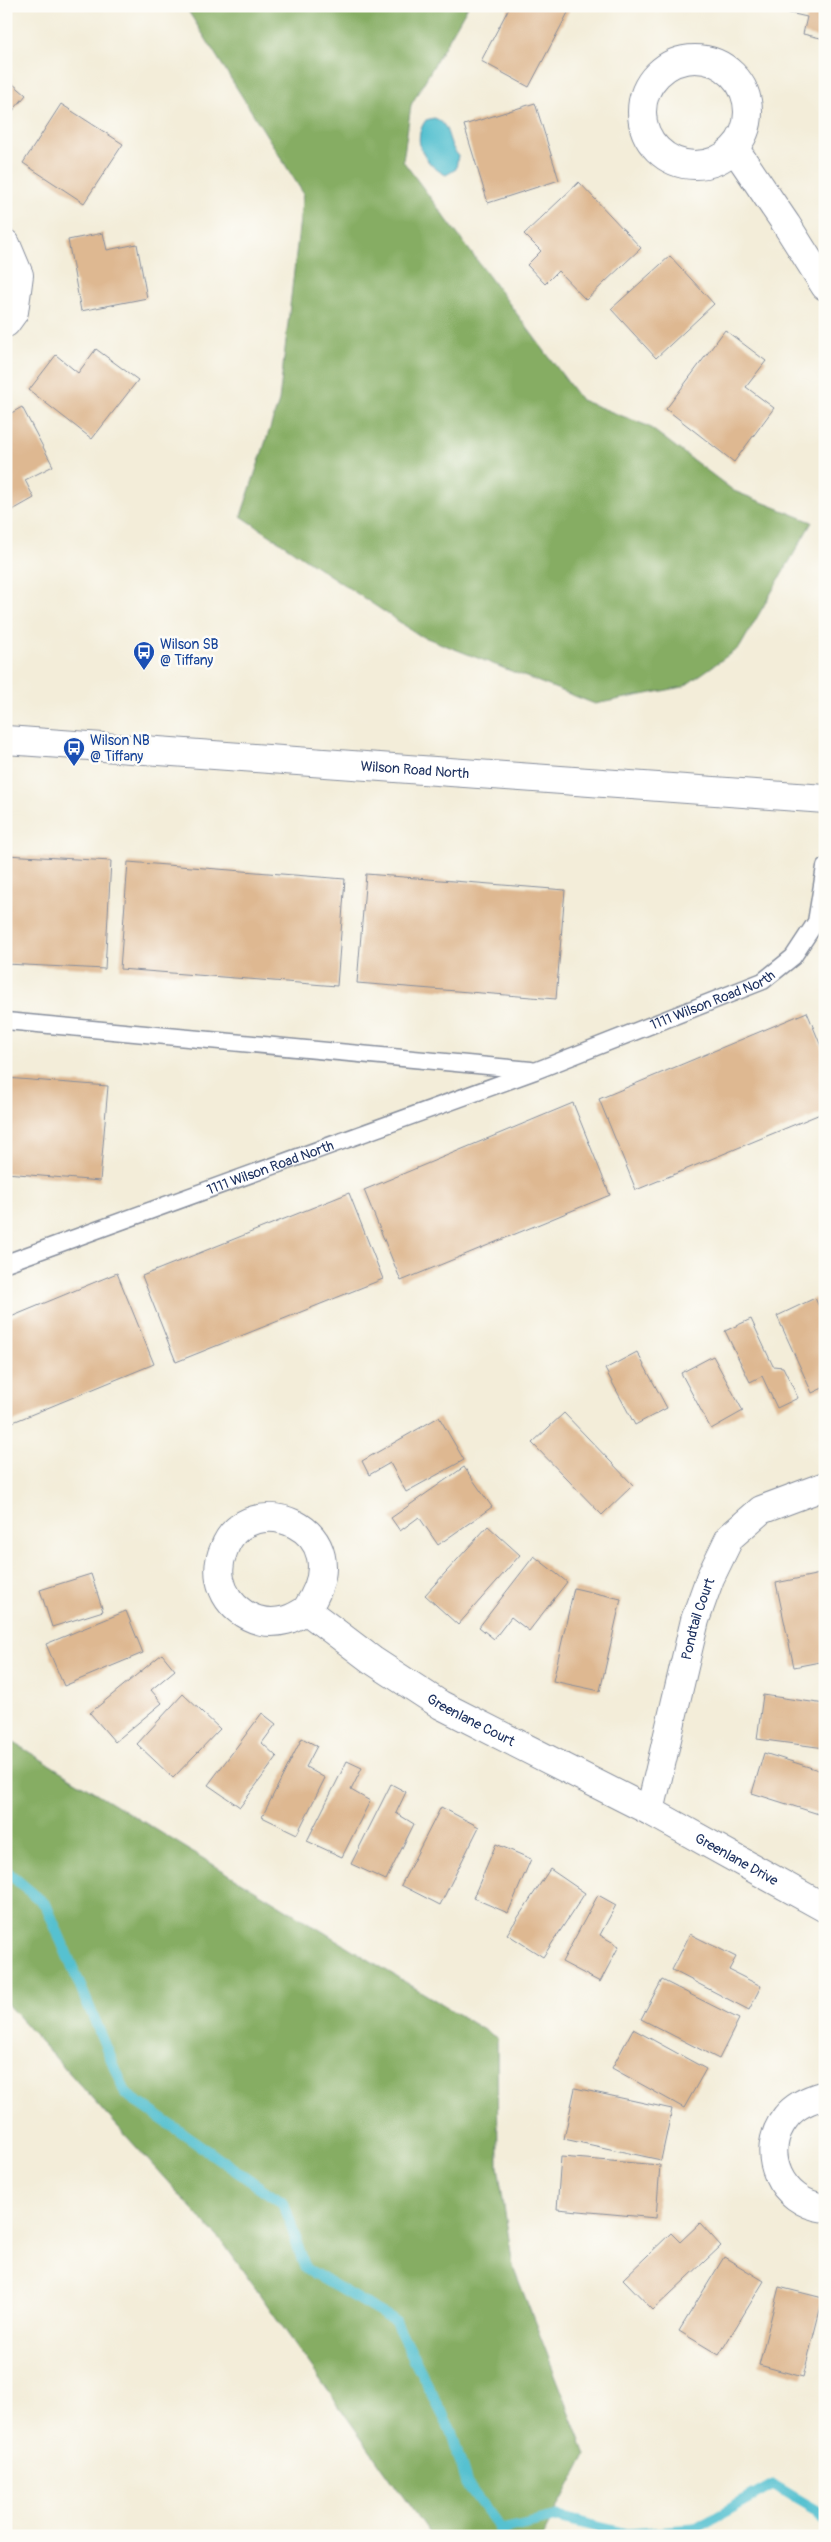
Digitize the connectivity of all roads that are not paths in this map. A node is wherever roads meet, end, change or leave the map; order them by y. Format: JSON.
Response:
{"nodes":[{"id":1,"x":735,"y":150,"type":"dead end"},
{"id":2,"x":6,"y":244,"type":"edge"},
{"id":3,"x":825,"y":286,"type":"edge"},
{"id":4,"x":6,"y":323,"type":"edge"},
{"id":5,"x":6,"y":740,"type":"edge"},
{"id":6,"x":825,"y":799,"type":"edge"},
{"id":7,"x":825,"y":867,"type":"edge"},
{"id":8,"x":6,"y":1021,"type":"edge"},
{"id":9,"x":535,"y":1071,"type":"junction"},
{"id":10,"x":6,"y":1263,"type":"edge"},
{"id":11,"x":825,"y":1486,"type":"edge"},
{"id":12,"x":306,"y":1610,"type":"dead end"},
{"id":13,"x":650,"y":1812,"type":"junction"},
{"id":14,"x":825,"y":1908,"type":"edge"},
{"id":15,"x":825,"y":2094,"type":"edge"},
{"id":16,"x":825,"y":2208,"type":"edge"}],
"edges":[{"from":1,"to":3,"type":"street"},
{"from":2,"to":4,"type":"street"},
{"from":5,"to":6,"type":"street","name":"Wilson Road North"},
{"from":7,"to":9,"type":"lane","name":"1111 Wilson Road North"},
{"from":8,"to":9,"type":"lane","name":"1111 Wilson Road North"},
{"from":9,"to":10,"type":"lane","name":"1111 Wilson Road North"},
{"from":11,"to":13,"type":"street","name":"Pondtail Court"},
{"from":12,"to":13,"type":"street","name":"Greenlane Court"},
{"from":13,"to":14,"type":"street","name":"Greenlane Drive"},
{"from":15,"to":16,"type":"street"}]}
